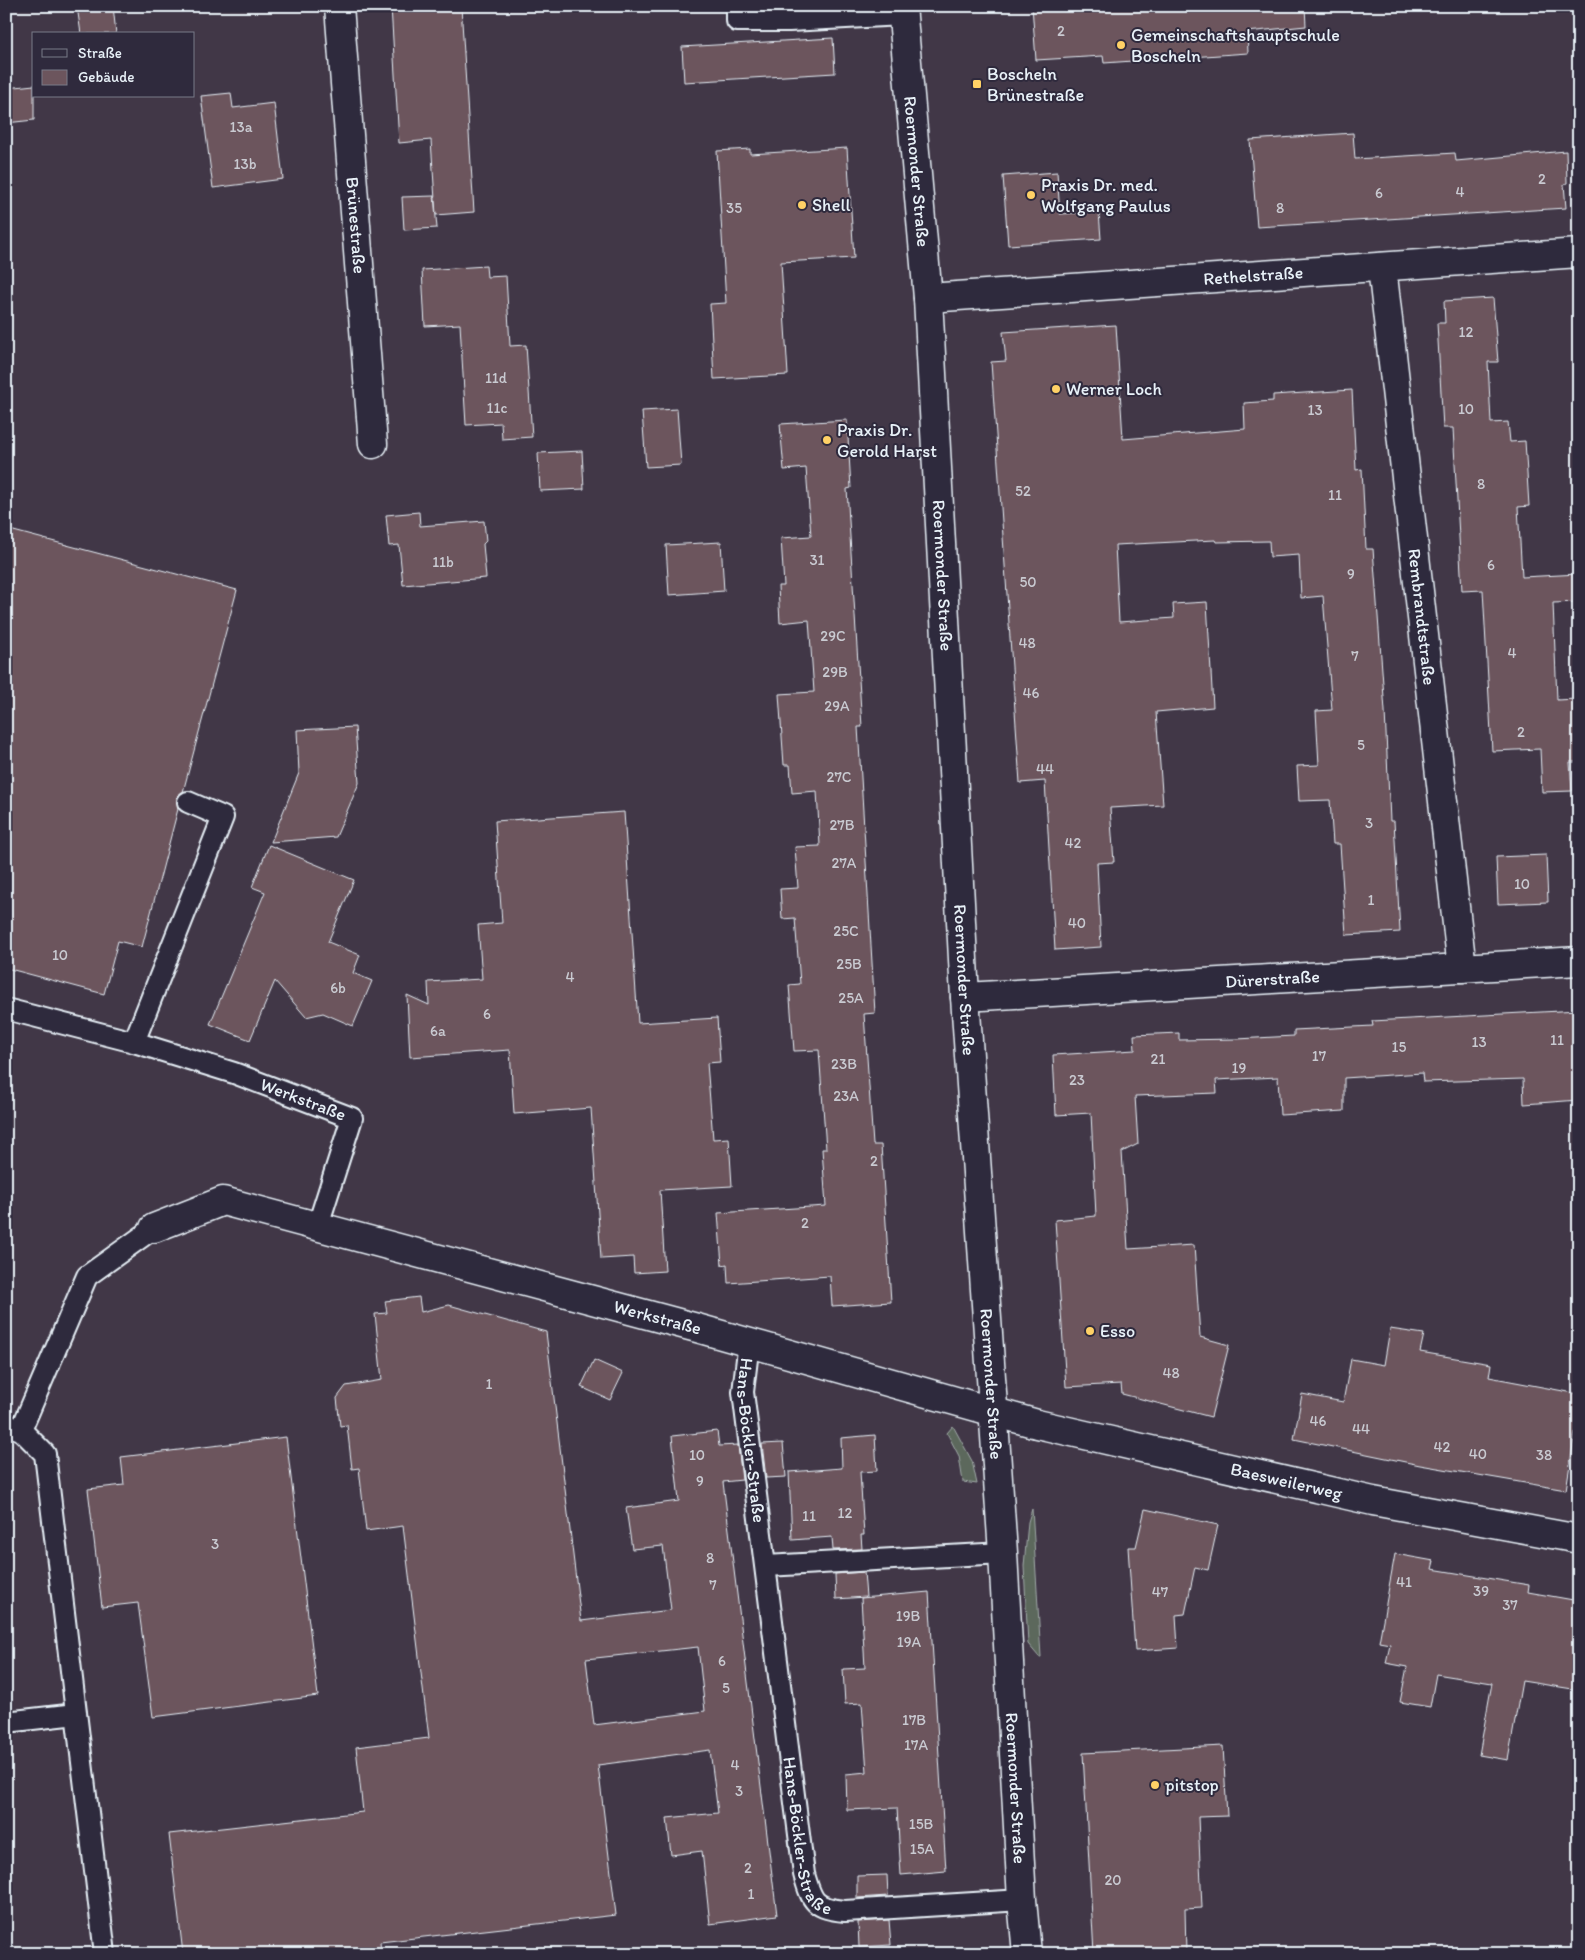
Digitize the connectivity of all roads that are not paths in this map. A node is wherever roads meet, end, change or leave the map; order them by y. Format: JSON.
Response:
{"nodes":[{"id":1,"x":339,"y":6,"type":"edge"},
{"id":2,"x":737,"y":6,"type":"edge"},
{"id":3,"x":903,"y":11,"type":"edge"},
{"id":4,"x":1579,"y":253,"type":"edge"},
{"id":5,"x":1382,"y":267,"type":"junction"},
{"id":6,"x":928,"y":298,"type":"junction"},
{"id":7,"x":373,"y":444,"type":"dead end"},
{"id":8,"x":188,"y":802,"type":"dead end"},
{"id":9,"x":1579,"y":961,"type":"edge"},
{"id":10,"x":1462,"y":968,"type":"junction"},
{"id":11,"x":965,"y":997,"type":"junction"},
{"id":12,"x":6,"y":1009,"type":"edge"},
{"id":13,"x":134,"y":1042,"type":"junction"},
{"id":14,"x":318,"y":1225,"type":"junction"},
{"id":15,"x":154,"y":1228,"type":"joint"},
{"id":16,"x":749,"y":1342,"type":"junction"},
{"id":17,"x":994,"y":1414,"type":"junction"},
{"id":18,"x":13,"y":1428,"type":"edge"},
{"id":19,"x":1579,"y":1539,"type":"edge"},
{"id":20,"x":1003,"y":1552,"type":"junction"},
{"id":21,"x":766,"y":1566,"type":"junction"},
{"id":22,"x":76,"y":1714,"type":"junction"},
{"id":23,"x":6,"y":1722,"type":"edge"},
{"id":24,"x":1022,"y":1900,"type":"junction"},
{"id":25,"x":105,"y":1954,"type":"edge"},
{"id":26,"x":1027,"y":1954,"type":"edge"}],
"edges":[{"from":1,"to":7,"type":"street","name":"Brünestraße"},
{"from":2,"to":3,"type":"lane"},
{"from":3,"to":6,"type":"street","name":"Roermonder Straße"},
{"from":4,"to":5,"type":"street","name":"Rethelstraße"},
{"from":5,"to":6,"type":"street","name":"Rethelstraße"},
{"from":5,"to":10,"type":"street","name":"Rembrandtstraße"},
{"from":6,"to":11,"type":"street","name":"Roermonder Straße"},
{"from":8,"to":13,"type":"lane"},
{"from":9,"to":10,"type":"street","name":"Dürerstraße"},
{"from":10,"to":11,"type":"street","name":"Dürerstraße"},
{"from":11,"to":17,"type":"street","name":"Roermonder Straße"},
{"from":12,"to":13,"type":"lane"},
{"from":13,"to":14,"type":"lane","name":"Werkstraße"},
{"from":14,"to":15,"type":"street","name":"Werkstraße"},
{"from":14,"to":16,"type":"street","name":"Werkstraße"},
{"from":15,"to":18,"type":"lane"},
{"from":16,"to":17,"type":"street","name":"Werkstraße"},
{"from":16,"to":21,"type":"lane","name":"Hans-Böckler-Straße"},
{"from":17,"to":19,"type":"street","name":"Baesweilerweg"},
{"from":17,"to":20,"type":"street","name":"Roermonder Straße"},
{"from":18,"to":22,"type":"lane"},
{"from":20,"to":21,"type":"lane"},
{"from":20,"to":24,"type":"street","name":"Roermonder Straße"},
{"from":21,"to":24,"type":"lane","name":"Hans-Böckler-Straße"},
{"from":22,"to":23,"type":"lane"},
{"from":22,"to":25,"type":"lane"},
{"from":24,"to":26,"type":"street","name":"Roermonder Straße"}]}
